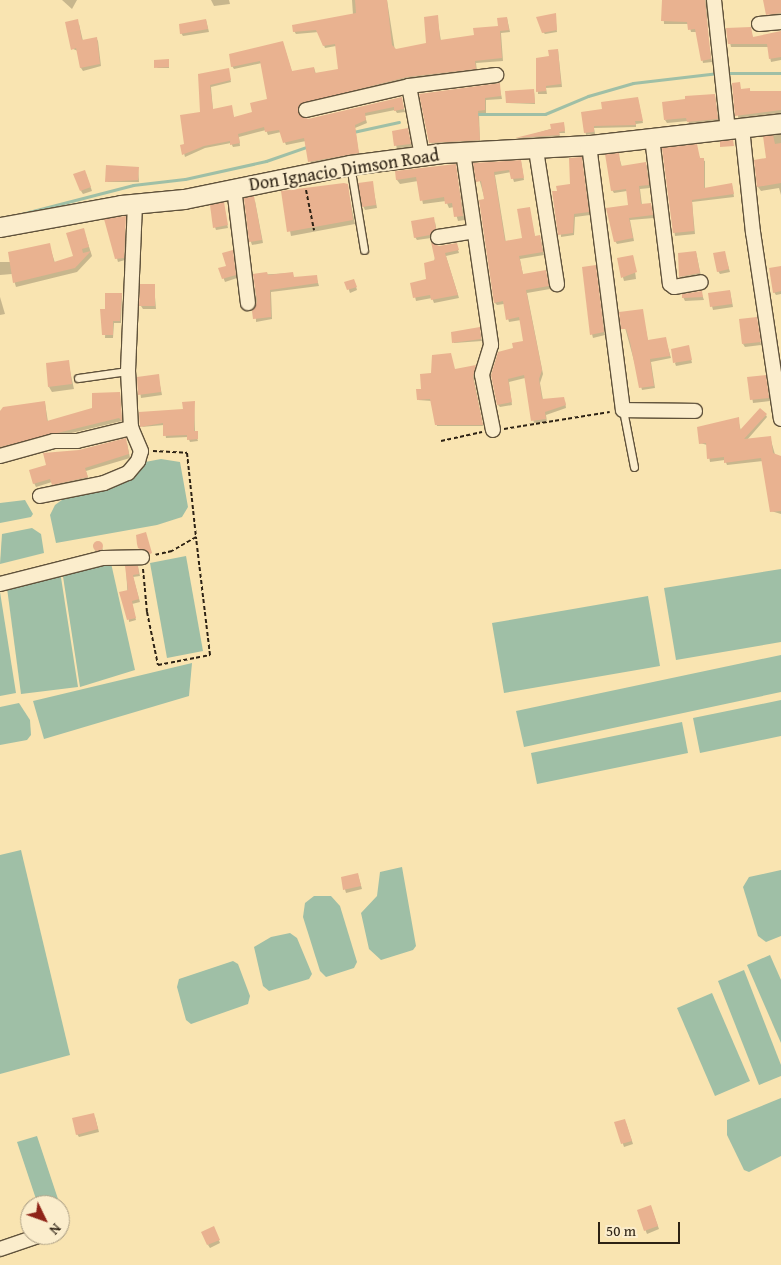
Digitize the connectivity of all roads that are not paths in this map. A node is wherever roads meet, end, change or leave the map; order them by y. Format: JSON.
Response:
{"nodes":[{"id":1,"x":714,"y":0,"type":"edge"},
{"id":2,"x":781,"y":22,"type":"edge"},
{"id":3,"x":759,"y":24,"type":"dead end"},
{"id":4,"x":496,"y":76,"type":"dead end"},
{"id":5,"x":409,"y":86,"type":"junction"},
{"id":6,"x":306,"y":110,"type":"dead end"},
{"id":7,"x":781,"y":123,"type":"edge"},
{"id":8,"x":735,"y":129,"type":"junction"},
{"id":9,"x":652,"y":138,"type":"junction"},
{"id":10,"x":589,"y":145,"type":"junction"},
{"id":11,"x":536,"y":150,"type":"junction"},
{"id":12,"x":463,"y":152,"type":"junction"},
{"id":13,"x":422,"y":156,"type":"junction"},
{"id":14,"x":350,"y":165,"type":"junction"},
{"id":15,"x":234,"y":188,"type":"junction"},
{"id":16,"x":135,"y":204,"type":"junction"},
{"id":17,"x":0,"y":227,"type":"edge"},
{"id":18,"x":474,"y":230,"type":"junction"},
{"id":19,"x":438,"y":237,"type":"dead end"},
{"id":20,"x":364,"y":250,"type":"dead end"},
{"id":21,"x":701,"y":282,"type":"dead end"},
{"id":22,"x":557,"y":284,"type":"dead end"},
{"id":23,"x":248,"y":303,"type":"dead end"},
{"id":24,"x":128,"y":371,"type":"junction"},
{"id":25,"x":78,"y":378,"type":"dead end"},
{"id":26,"x":623,"y":410,"type":"junction"},
{"id":27,"x":695,"y":411,"type":"dead end"},
{"id":28,"x":781,"y":419,"type":"edge"},
{"id":29,"x":131,"y":428,"type":"junction"},
{"id":30,"x":493,"y":430,"type":"road end"},
{"id":31,"x":0,"y":456,"type":"edge"},
{"id":32,"x":634,"y":468,"type":"dead end"},
{"id":33,"x":40,"y":496,"type":"dead end"},
{"id":34,"x":142,"y":557,"type":"road end"},
{"id":35,"x":0,"y":584,"type":"edge"},
{"id":36,"x":20,"y":1242,"type":"edge"},
{"id":37,"x":0,"y":1249,"type":"edge"}],
"edges":[{"from":1,"to":8,"type":"street"},
{"from":2,"to":3,"type":"street"},
{"from":4,"to":5,"type":"street"},
{"from":5,"to":6,"type":"street"},
{"from":5,"to":13,"type":"street"},
{"from":7,"to":8,"type":"street","name":"Don Ignacio Dimson Road"},
{"from":8,"to":9,"type":"street","name":"Don Ignacio Dimson Road"},
{"from":8,"to":28,"type":"street"},
{"from":9,"to":10,"type":"street","name":"Don Ignacio Dimson Road"},
{"from":9,"to":21,"type":"street"},
{"from":10,"to":11,"type":"street","name":"Don Ignacio Dimson Road"},
{"from":10,"to":26,"type":"street"},
{"from":11,"to":12,"type":"street","name":"Don Ignacio Dimson Road"},
{"from":11,"to":22,"type":"street"},
{"from":12,"to":13,"type":"street","name":"Don Ignacio Dimson Road"},
{"from":12,"to":18,"type":"street"},
{"from":13,"to":14,"type":"street","name":"Don Ignacio Dimson Road"},
{"from":14,"to":15,"type":"street","name":"Don Ignacio Dimson Road"},
{"from":14,"to":20,"type":"lane"},
{"from":15,"to":16,"type":"street","name":"Don Ignacio Dimson Road"},
{"from":15,"to":23,"type":"street"},
{"from":16,"to":17,"type":"street","name":"Don Ignacio Dimson Road"},
{"from":16,"to":24,"type":"street"},
{"from":18,"to":19,"type":"street"},
{"from":18,"to":30,"type":"street"},
{"from":24,"to":25,"type":"lane"},
{"from":24,"to":29,"type":"street"},
{"from":26,"to":27,"type":"street"},
{"from":26,"to":32,"type":"lane"},
{"from":29,"to":31,"type":"street"},
{"from":29,"to":33,"type":"street"},
{"from":34,"to":35,"type":"street"},
{"from":36,"to":37,"type":"street"}]}
